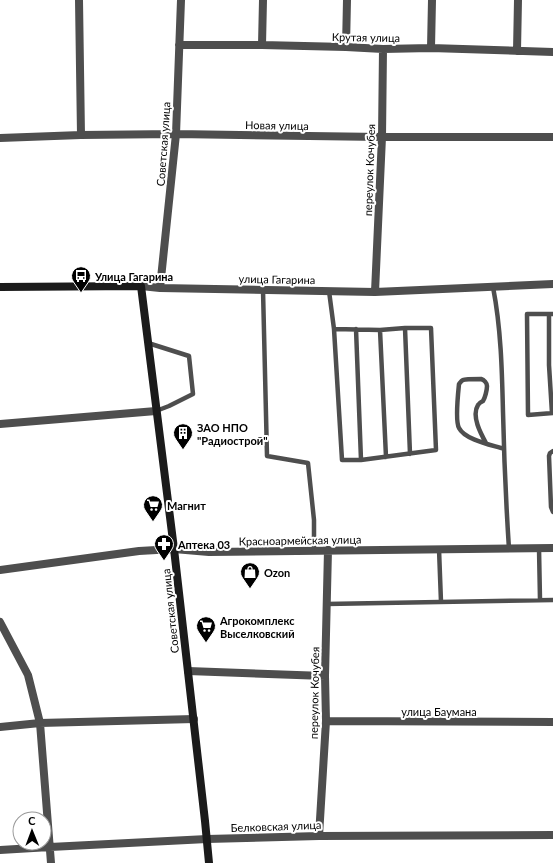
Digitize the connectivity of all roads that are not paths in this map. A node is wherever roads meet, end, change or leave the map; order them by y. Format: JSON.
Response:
{"nodes":[{"id":1,"x":79,"y":0,"type":"edge"},
{"id":2,"x":181,"y":0,"type":"edge"},
{"id":3,"x":263,"y":0,"type":"edge"},
{"id":4,"x":347,"y":0,"type":"edge"},
{"id":5,"x":432,"y":0,"type":"edge"},
{"id":6,"x":518,"y":0,"type":"edge"},
{"id":7,"x":179,"y":45,"type":"junction"},
{"id":8,"x":262,"y":45,"type":"junction"},
{"id":9,"x":346,"y":47,"type":"junction"},
{"id":10,"x":431,"y":48,"type":"junction"},
{"id":11,"x":383,"y":49,"type":"junction"},
{"id":12,"x":517,"y":51,"type":"junction"},
{"id":13,"x":553,"y":52,"type":"edge"},
{"id":14,"x":176,"y":134,"type":"junction"},
{"id":15,"x":81,"y":135,"type":"junction"},
{"id":16,"x":553,"y":137,"type":"edge"},
{"id":17,"x":0,"y":138,"type":"edge"},
{"id":18,"x":382,"y":138,"type":"junction"},
{"id":19,"x":553,"y":284,"type":"edge"},
{"id":20,"x":141,"y":286,"type":"junction"},
{"id":21,"x":0,"y":287,"type":"edge"},
{"id":22,"x":493,"y":287,"type":"junction"},
{"id":23,"x":160,"y":288,"type":"junction"},
{"id":24,"x":263,"y":290,"type":"junction"},
{"id":25,"x":329,"y":291,"type":"junction"},
{"id":26,"x":376,"y":292,"type":"junction"},
{"id":27,"x":551,"y":314,"type":"edge"},
{"id":28,"x":405,"y":328,"type":"junction"},
{"id":29,"x":334,"y":329,"type":"junction"},
{"id":30,"x":356,"y":329,"type":"junction"},
{"id":31,"x":380,"y":330,"type":"junction"},
{"id":32,"x":148,"y":343,"type":"junction"},
{"id":33,"x":551,"y":365,"type":"edge"},
{"id":34,"x":156,"y":411,"type":"junction"},
{"id":35,"x":552,"y":413,"type":"edge"},
{"id":36,"x":0,"y":424,"type":"edge"},
{"id":37,"x":486,"y":443,"type":"junction"},
{"id":38,"x":504,"y":449,"type":"junction"},
{"id":39,"x":553,"y":451,"type":"edge"},
{"id":40,"x":410,"y":454,"type":"junction"},
{"id":41,"x":386,"y":457,"type":"junction"},
{"id":42,"x":361,"y":460,"type":"junction"},
{"id":43,"x":553,"y":512,"type":"edge"},
{"id":44,"x":539,"y":548,"type":"junction"},
{"id":45,"x":553,"y":548,"type":"edge"},
{"id":46,"x":174,"y":549,"type":"junction"},
{"id":47,"x":439,"y":549,"type":"junction"},
{"id":48,"x":509,"y":549,"type":"junction"},
{"id":49,"x":328,"y":550,"type":"junction"},
{"id":50,"x":314,"y":551,"type":"junction"},
{"id":51,"x":0,"y":570,"type":"edge"},
{"id":52,"x":540,"y":600,"type":"junction"},
{"id":53,"x":553,"y":600,"type":"edge"},
{"id":54,"x":441,"y":602,"type":"junction"},
{"id":55,"x":326,"y":604,"type":"junction"},
{"id":56,"x":0,"y":622,"type":"edge"},
{"id":57,"x":188,"y":671,"type":"junction"},
{"id":58,"x":325,"y":676,"type":"junction"},
{"id":59,"x":194,"y":719,"type":"junction"},
{"id":60,"x":326,"y":721,"type":"junction"},
{"id":61,"x":553,"y":722,"type":"edge"},
{"id":62,"x":40,"y":724,"type":"junction"},
{"id":63,"x":0,"y":727,"type":"edge"},
{"id":64,"x":47,"y":811,"type":"edge"},
{"id":65,"x":553,"y":835,"type":"edge"},
{"id":66,"x":319,"y":836,"type":"junction"},
{"id":67,"x":207,"y":839,"type":"junction"},
{"id":68,"x":52,"y":846,"type":"edge"},
{"id":69,"x":12,"y":849,"type":"edge"},
{"id":70,"x":0,"y":850,"type":"edge"},
{"id":71,"x":50,"y":851,"type":"edge"},
{"id":72,"x":51,"y":863,"type":"edge"},
{"id":73,"x":209,"y":863,"type":"edge"}],
"edges":[{"from":1,"to":15,"type":"street"},
{"from":2,"to":7,"type":"street","name":"Советская улица"},
{"from":3,"to":8,"type":"street"},
{"from":4,"to":9,"type":"street"},
{"from":5,"to":10,"type":"street"},
{"from":6,"to":12,"type":"street"},
{"from":7,"to":8,"type":"street","name":"Крутая улица"},
{"from":7,"to":14,"type":"street","name":"Советская улица"},
{"from":8,"to":9,"type":"street","name":"Крутая улица"},
{"from":9,"to":11,"type":"street","name":"Крутая улица"},
{"from":10,"to":11,"type":"street","name":"Крутая улица"},
{"from":10,"to":12,"type":"street","name":"Крутая улица"},
{"from":11,"to":18,"type":"street","name":"переулок Кочубея"},
{"from":12,"to":13,"type":"street","name":"Крутая улица"},
{"from":14,"to":15,"type":"street","name":"Новая улица"},
{"from":14,"to":18,"type":"street","name":"Новая улица"},
{"from":14,"to":23,"type":"street","name":"Советская улица"},
{"from":15,"to":17,"type":"street","name":"Новая улица"},
{"from":16,"to":18,"type":"street","name":"Новая улица"},
{"from":18,"to":26,"type":"street","name":"переулок Кочубея"},
{"from":19,"to":22,"type":"street","name":"улица Гагарина"},
{"from":20,"to":21,"type":"street","name":"улица Гагарина"},
{"from":20,"to":23,"type":"street","name":"улица Гагарина"},
{"from":20,"to":32,"type":"street","name":"Советская улица"},
{"from":22,"to":26,"type":"street","name":"улица Гагарина"},
{"from":22,"to":38,"type":"lane"},
{"from":23,"to":24,"type":"street","name":"улица Гагарина"},
{"from":24,"to":25,"type":"street","name":"улица Гагарина"},
{"from":24,"to":50,"type":"lane"},
{"from":25,"to":26,"type":"street","name":"улица Гагарина"},
{"from":25,"to":29,"type":"lane"},
{"from":27,"to":33,"type":"lane"},
{"from":27,"to":35,"type":"lane"},
{"from":28,"to":31,"type":"lane"},
{"from":28,"to":40,"type":"lane"},
{"from":28,"to":40,"type":"lane"},
{"from":29,"to":30,"type":"lane"},
{"from":29,"to":42,"type":"lane"},
{"from":30,"to":31,"type":"lane"},
{"from":30,"to":42,"type":"lane"},
{"from":31,"to":41,"type":"lane"},
{"from":32,"to":34,"type":"street","name":"Советская улица"},
{"from":32,"to":34,"type":"lane"},
{"from":33,"to":35,"type":"lane"},
{"from":34,"to":36,"type":"street"},
{"from":34,"to":46,"type":"street","name":"Советская улица"},
{"from":37,"to":37,"type":"lane"},
{"from":37,"to":38,"type":"lane"},
{"from":38,"to":48,"type":"lane"},
{"from":39,"to":43,"type":"lane"},
{"from":40,"to":41,"type":"lane"},
{"from":41,"to":42,"type":"lane"},
{"from":44,"to":45,"type":"street","name":"Красноармейская улица"},
{"from":44,"to":48,"type":"street","name":"Красноармейская улица"},
{"from":44,"to":52,"type":"lane"},
{"from":46,"to":50,"type":"street","name":"Красноармейская улица"},
{"from":46,"to":51,"type":"street","name":"Красноармейская улица"},
{"from":46,"to":57,"type":"street","name":"Советская улица"},
{"from":47,"to":48,"type":"street","name":"Красноармейская улица"},
{"from":47,"to":49,"type":"street","name":"Красноармейская улица"},
{"from":47,"to":54,"type":"lane"},
{"from":49,"to":50,"type":"street","name":"Красноармейская улица"},
{"from":49,"to":55,"type":"street","name":"переулок Кочубея"},
{"from":52,"to":53,"type":"lane"},
{"from":52,"to":54,"type":"lane"},
{"from":54,"to":55,"type":"lane"},
{"from":55,"to":58,"type":"street","name":"переулок Кочубея"},
{"from":56,"to":62,"type":"street"},
{"from":57,"to":58,"type":"street"},
{"from":57,"to":59,"type":"street","name":"Советская улица"},
{"from":58,"to":60,"type":"street","name":"переулок Кочубея"},
{"from":59,"to":62,"type":"street"},
{"from":59,"to":67,"type":"street","name":"Советская улица"},
{"from":60,"to":61,"type":"street","name":"улица Баумана"},
{"from":60,"to":66,"type":"street","name":"переулок Кочубея"},
{"from":62,"to":63,"type":"street"},
{"from":62,"to":64,"type":"street"},
{"from":65,"to":66,"type":"street","name":"Белковская улица"},
{"from":66,"to":67,"type":"street","name":"Белковская улица"},
{"from":67,"to":68,"type":"street","name":"Белковская улица"},
{"from":67,"to":73,"type":"street","name":"Советская улица"},
{"from":69,"to":70,"type":"street","name":"Белковская улица"},
{"from":71,"to":72,"type":"street"}]}
